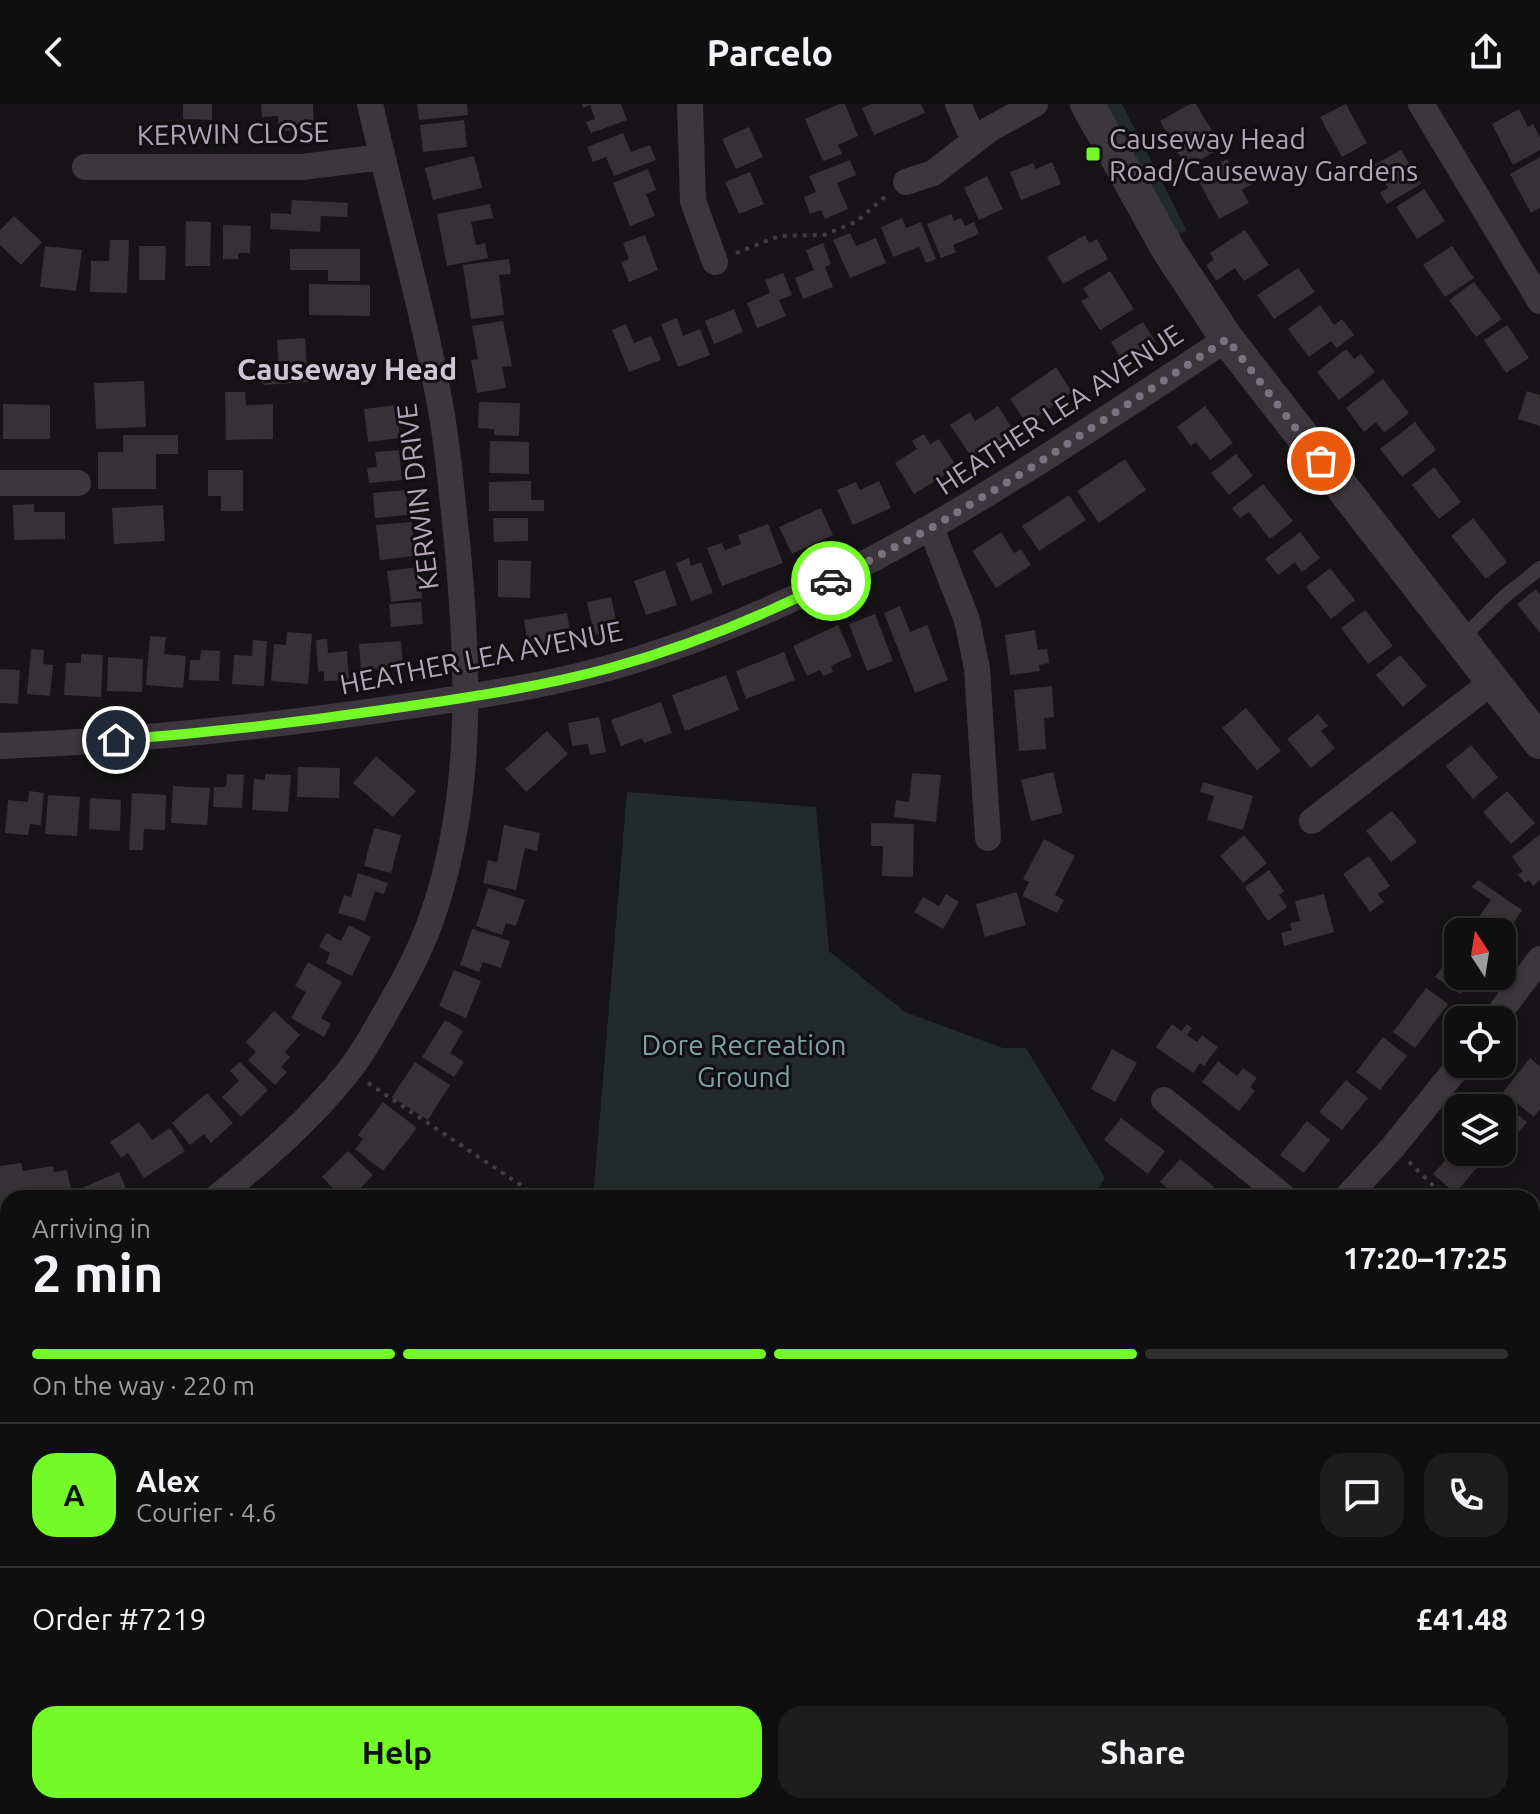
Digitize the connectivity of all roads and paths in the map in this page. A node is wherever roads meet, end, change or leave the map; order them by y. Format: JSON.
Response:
{"nodes":[{"id":1,"x":370,"y":104,"type":"edge"},
{"id":2,"x":690,"y":104,"type":"edge"},
{"id":3,"x":958,"y":104,"type":"edge"},
{"id":4,"x":1035,"y":104,"type":"edge"},
{"id":5,"x":1087,"y":104,"type":"edge"},
{"id":6,"x":1409,"y":107,"type":"edge"},
{"id":7,"x":974,"y":141,"type":"junction"},
{"id":8,"x":382,"y":157,"type":"junction"},
{"id":9,"x":85,"y":167,"type":"dead end"},
{"id":10,"x":906,"y":182,"type":"joint"},
{"id":11,"x":715,"y":262,"type":"joint"},
{"id":12,"x":1540,"y":301,"type":"edge"},
{"id":13,"x":1227,"y":339,"type":"junction"},
{"id":14,"x":0,"y":483,"type":"edge"},
{"id":15,"x":78,"y":483,"type":"dead end"},
{"id":16,"x":931,"y":528,"type":"junction"},
{"id":17,"x":1540,"y":568,"type":"edge"},
{"id":18,"x":1461,"y":640,"type":"junction"},
{"id":19,"x":1492,"y":682,"type":"junction"},
{"id":20,"x":466,"y":698,"type":"junction"},
{"id":21,"x":1540,"y":742,"type":"edge"},
{"id":22,"x":0,"y":746,"type":"edge"},
{"id":23,"x":1312,"y":821,"type":"dead end"},
{"id":24,"x":988,"y":838,"type":"dead end"},
{"id":25,"x":1540,"y":959,"type":"edge"},
{"id":26,"x":1505,"y":1006,"type":"edge"},
{"id":27,"x":349,"y":1071,"type":"junction"},
{"id":28,"x":1449,"y":1078,"type":"edge"},
{"id":29,"x":1164,"y":1100,"type":"dead end"},
{"id":30,"x":1393,"y":1147,"type":"junction"},
{"id":31,"x":225,"y":1190,"type":"edge"},
{"id":32,"x":528,"y":1190,"type":"edge"},
{"id":33,"x":1275,"y":1190,"type":"edge"},
{"id":34,"x":1353,"y":1190,"type":"edge"},
{"id":35,"x":1438,"y":1190,"type":"edge"}],
"edges":[{"from":1,"to":8,"type":"street","name":"KERWIN DRIVE"},
{"from":2,"to":11,"type":"street"},
{"from":3,"to":7,"type":"street"},
{"from":4,"to":7,"type":"street"},
{"from":5,"to":13,"type":"street"},
{"from":6,"to":12,"type":"street"},
{"from":7,"to":10,"type":"street"},
{"from":8,"to":9,"type":"street","name":"KERWIN CLOSE"},
{"from":8,"to":20,"type":"street","name":"KERWIN DRIVE"},
{"from":10,"to":11,"type":"path"},
{"from":13,"to":16,"type":"street","name":"HEATHER LEA AVENUE"},
{"from":13,"to":18,"type":"street"},
{"from":14,"to":15,"type":"street"},
{"from":16,"to":20,"type":"street","name":"HEATHER LEA AVENUE"},
{"from":16,"to":24,"type":"street"},
{"from":17,"to":18,"type":"lane"},
{"from":18,"to":19,"type":"street"},
{"from":19,"to":21,"type":"street"},
{"from":19,"to":23,"type":"street"},
{"from":20,"to":22,"type":"street","name":"HEATHER LEA AVENUE"},
{"from":20,"to":27,"type":"street","name":"KERWIN DRIVE"},
{"from":25,"to":26,"type":"street"},
{"from":27,"to":31,"type":"street","name":"KERWIN DRIVE"},
{"from":27,"to":32,"type":"path"},
{"from":28,"to":30,"type":"street"},
{"from":29,"to":33,"type":"street"},
{"from":30,"to":34,"type":"street"},
{"from":30,"to":35,"type":"path"}]}
